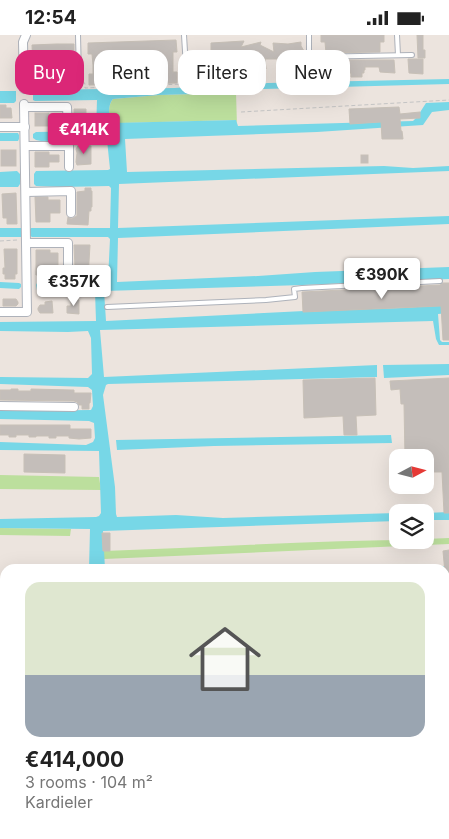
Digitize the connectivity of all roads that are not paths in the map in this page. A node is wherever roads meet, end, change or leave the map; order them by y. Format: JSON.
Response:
{"nodes":[{"id":1,"x":26,"y":35,"type":"edge"},
{"id":2,"x":78,"y":35,"type":"edge"},
{"id":3,"x":184,"y":35,"type":"edge"},
{"id":4,"x":308,"y":35,"type":"edge"},
{"id":5,"x":397,"y":35,"type":"edge"},
{"id":6,"x":23,"y":50,"type":"edge"},
{"id":7,"x":78,"y":50,"type":"edge"},
{"id":8,"x":185,"y":50,"type":"edge"},
{"id":9,"x":398,"y":55,"type":"junction"},
{"id":10,"x":412,"y":55,"type":"dead end"},
{"id":11,"x":0,"y":127,"type":"edge"},
{"id":12,"x":25,"y":127,"type":"junction"},
{"id":13,"x":68,"y":128,"type":"dead end"},
{"id":14,"x":25,"y":146,"type":"junction"},
{"id":15,"x":69,"y":167,"type":"dead end"},
{"id":16,"x":26,"y":192,"type":"junction"},
{"id":17,"x":71,"y":213,"type":"dead end"},
{"id":18,"x":27,"y":236,"type":"junction"},
{"id":19,"x":68,"y":266,"type":"dead end"},
{"id":20,"x":440,"y":281,"type":"dead end"},
{"id":21,"x":107,"y":307,"type":"dead end"},
{"id":22,"x":0,"y":312,"type":"edge"},
{"id":23,"x":0,"y":406,"type":"edge"},
{"id":24,"x":74,"y":407,"type":"dead end"}],
"edges":[{"from":1,"to":6,"type":"street"},
{"from":2,"to":7,"type":"lane"},
{"from":3,"to":8,"type":"lane"},
{"from":4,"to":9,"type":"lane"},
{"from":5,"to":9,"type":"lane"},
{"from":9,"to":10,"type":"lane"},
{"from":11,"to":12,"type":"street"},
{"from":12,"to":13,"type":"street"},
{"from":12,"to":14,"type":"street"},
{"from":14,"to":15,"type":"street"},
{"from":14,"to":16,"type":"street"},
{"from":16,"to":17,"type":"street"},
{"from":16,"to":18,"type":"street"},
{"from":18,"to":19,"type":"street"},
{"from":18,"to":22,"type":"street"},
{"from":20,"to":21,"type":"lane"},
{"from":23,"to":24,"type":"street"}]}
